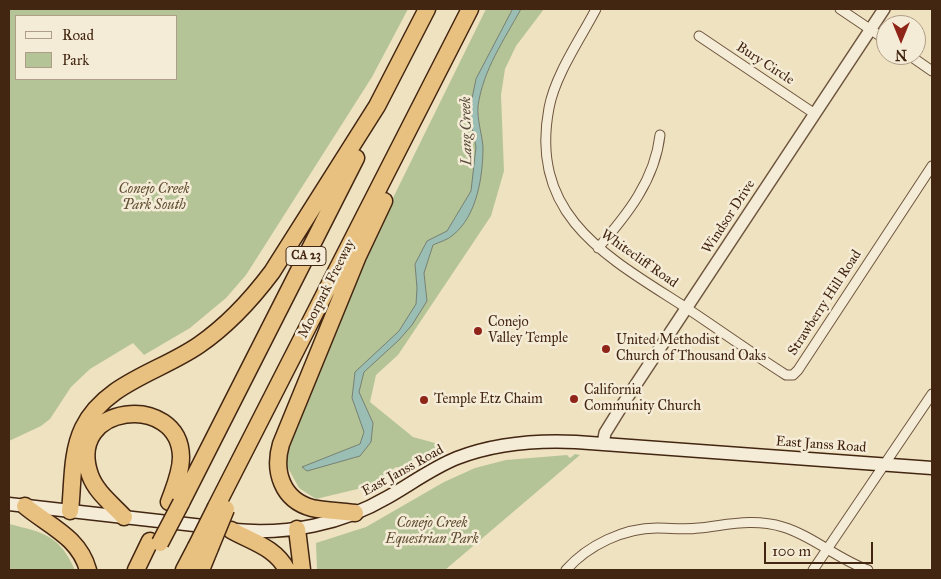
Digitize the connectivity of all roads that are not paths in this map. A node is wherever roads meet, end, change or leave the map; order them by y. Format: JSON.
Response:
{"nodes":[{"id":1,"x":428,"y":9,"type":"edge"},
{"id":2,"x":432,"y":9,"type":"edge"},
{"id":3,"x":470,"y":9,"type":"edge"},
{"id":4,"x":596,"y":9,"type":"edge"},
{"id":5,"x":840,"y":9,"type":"edge"},
{"id":6,"x":884,"y":9,"type":"edge"},
{"id":7,"x":871,"y":29,"type":"junction"},
{"id":8,"x":876,"y":33,"type":"edge"},
{"id":9,"x":699,"y":36,"type":"dead end"},
{"id":10,"x":444,"y":62,"type":"junction"},
{"id":11,"x":815,"y":114,"type":"junction"},
{"id":12,"x":660,"y":135,"type":"dead end"},
{"id":13,"x":932,"y":166,"type":"edge"},
{"id":14,"x":598,"y":248,"type":"junction"},
{"id":15,"x":687,"y":308,"type":"junction"},
{"id":16,"x":932,"y":394,"type":"edge"},
{"id":17,"x":603,"y":444,"type":"junction"},
{"id":18,"x":884,"y":464,"type":"junction"},
{"id":19,"x":932,"y":468,"type":"edge"},
{"id":20,"x":175,"y":502,"type":"junction"},
{"id":21,"x":17,"y":505,"type":"edge"},
{"id":22,"x":70,"y":511,"type":"junction"},
{"id":23,"x":355,"y":513,"type":"junction"},
{"id":24,"x":124,"y":517,"type":"junction"},
{"id":25,"x":297,"y":529,"type":"junction"},
{"id":26,"x":231,"y":530,"type":"junction"},
{"id":27,"x":155,"y":542,"type":"junction"},
{"id":28,"x":203,"y":547,"type":"junction"},
{"id":29,"x":827,"y":550,"type":"junction"},
{"id":30,"x":88,"y":570,"type":"edge"},
{"id":31,"x":136,"y":570,"type":"edge"},
{"id":32,"x":146,"y":570,"type":"edge"},
{"id":33,"x":184,"y":570,"type":"edge"},
{"id":34,"x":201,"y":570,"type":"edge"},
{"id":35,"x":287,"y":570,"type":"edge"},
{"id":36,"x":302,"y":570,"type":"edge"},
{"id":37,"x":566,"y":570,"type":"edge"},
{"id":38,"x":813,"y":570,"type":"edge"},
{"id":39,"x":868,"y":570,"type":"edge"}],
"edges":[{"from":1,"to":22,"type":"highway"},
{"from":2,"to":20,"type":"highway","number":"CA 23"},
{"from":3,"to":10,"type":"highway","name":"Moorpark Freeway","number":"CA 23"},
{"from":4,"to":14,"type":"street","name":"Whitecliff Road"},
{"from":5,"to":7,"type":"street"},
{"from":6,"to":7,"type":"street","name":"Windsor Drive"},
{"from":7,"to":8,"type":"street"},
{"from":7,"to":11,"type":"street","name":"Windsor Drive"},
{"from":9,"to":11,"type":"street","name":"Bury Circle"},
{"from":10,"to":23,"type":"highway"},
{"from":10,"to":28,"type":"highway","name":"Moorpark Freeway","number":"CA 23","bridge":true},
{"from":11,"to":15,"type":"street","name":"Windsor Drive"},
{"from":12,"to":14,"type":"street"},
{"from":13,"to":15,"type":"street","name":"Strawberry Hill Road"},
{"from":14,"to":15,"type":"street","name":"Whitecliff Road"},
{"from":15,"to":17,"type":"street","name":"Windsor Drive"},
{"from":16,"to":18,"type":"street"},
{"from":17,"to":18,"type":"main road","name":"East Janss Road"},
{"from":17,"to":23,"type":"main road","name":"East Janss Road"},
{"from":18,"to":19,"type":"main road","name":"East Janss Road"},
{"from":18,"to":29,"type":"street"},
{"from":20,"to":24,"type":"highway"},
{"from":20,"to":27,"type":"highway","number":"CA 23","bridge":true},
{"from":21,"to":22,"type":"main road","name":"East Janss Road"},
{"from":21,"to":30,"type":"highway"},
{"from":22,"to":24,"type":"main road","name":"East Janss Road"},
{"from":23,"to":25,"type":"main road","name":"East Janss Road"},
{"from":24,"to":26,"type":"main road","name":"East Janss Road"},
{"from":25,"to":26,"type":"main road","name":"East Janss Road"},
{"from":25,"to":36,"type":"highway"},
{"from":26,"to":35,"type":"highway"},
{"from":27,"to":31,"type":"highway"},
{"from":27,"to":32,"type":"highway","number":"CA 23"},
{"from":28,"to":33,"type":"highway","name":"Moorpark Freeway","number":"CA 23"},
{"from":28,"to":34,"type":"highway"},
{"from":29,"to":37,"type":"street"},
{"from":29,"to":38,"type":"street"},
{"from":29,"to":39,"type":"street"}]}
